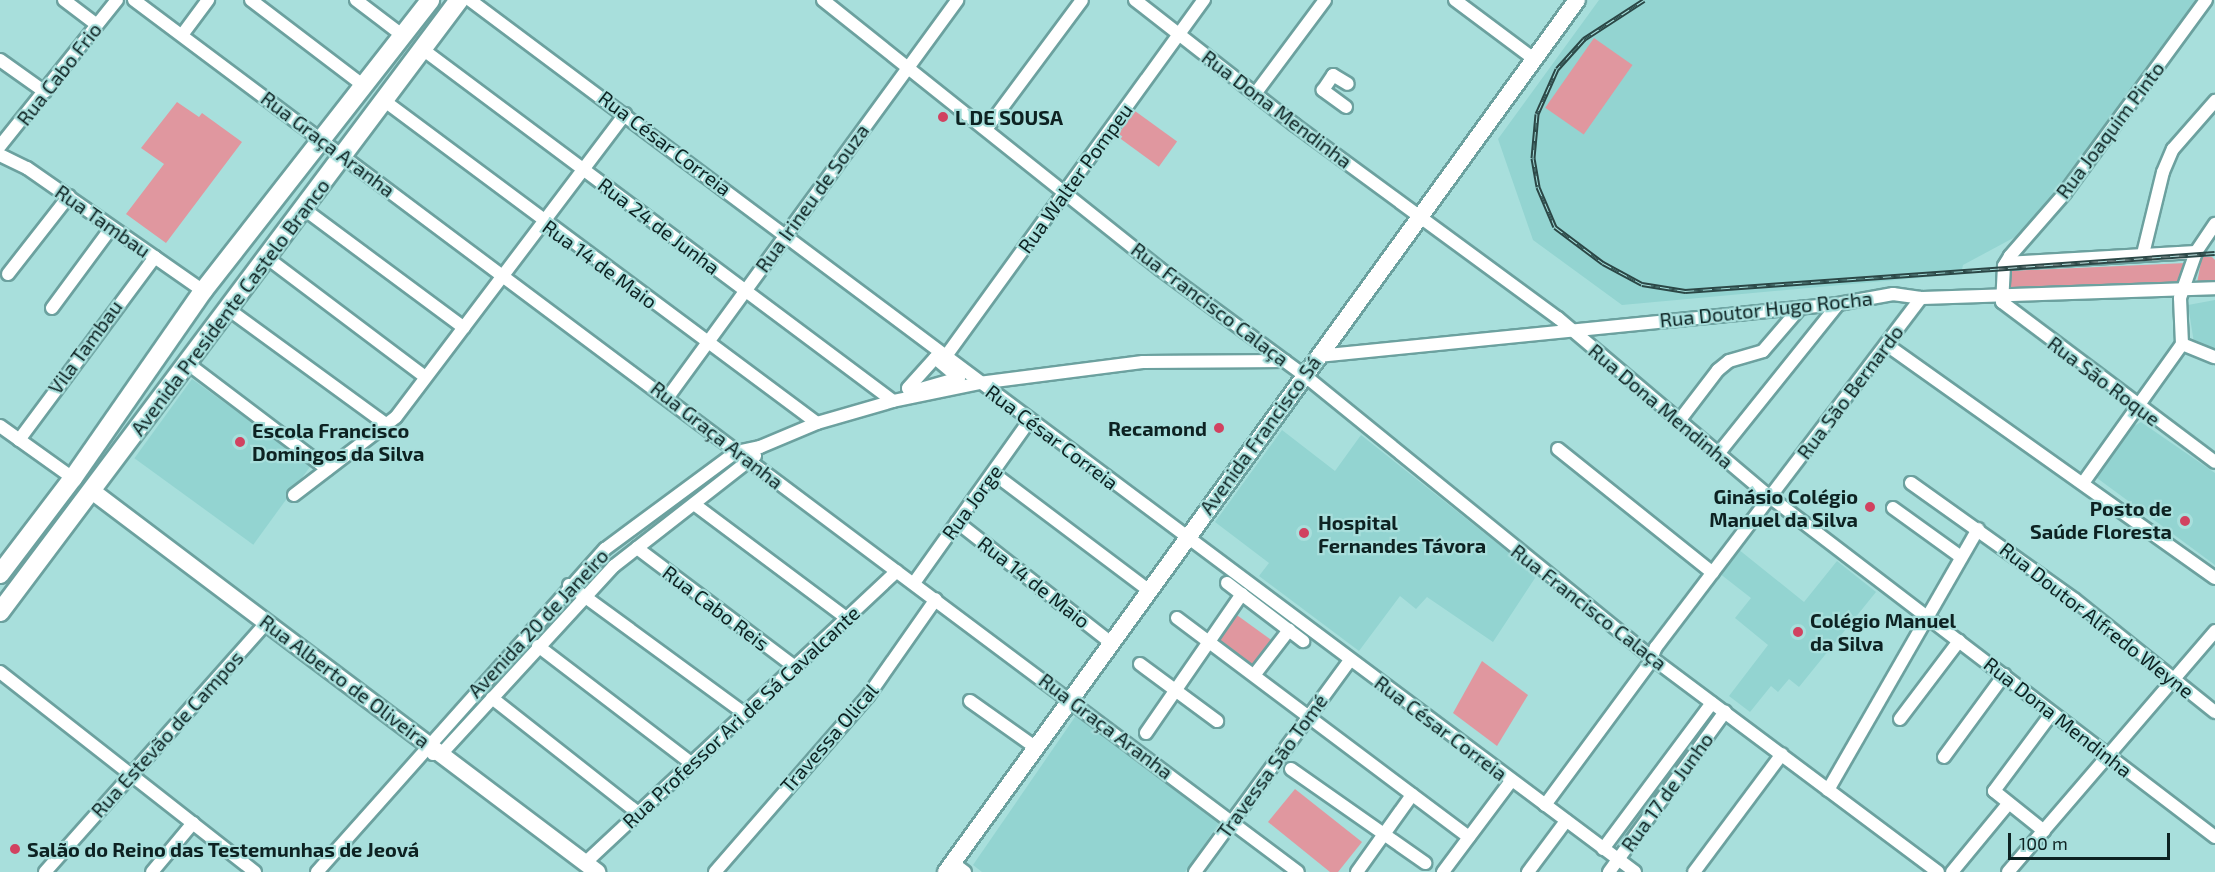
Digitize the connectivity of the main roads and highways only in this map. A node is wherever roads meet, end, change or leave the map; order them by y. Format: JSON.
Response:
{"nodes":[{"id":1,"x":430,"y":0,"type":"edge"},
{"id":2,"x":459,"y":0,"type":"edge"},
{"id":3,"x":1577,"y":0,"type":"edge"},
{"id":4,"x":268,"y":208,"type":"junction"},
{"id":5,"x":289,"y":225,"type":"junction"},
{"id":6,"x":92,"y":491,"type":"junction"},
{"id":7,"x":0,"y":574,"type":"edge"},
{"id":8,"x":0,"y":612,"type":"edge"},
{"id":9,"x":591,"y":867,"type":"edge"},
{"id":10,"x":954,"y":869,"type":"edge"}],
"edges":[{"from":1,"to":4,"type":"main road","name":"Avenida Presidente Castelo Branco"},
{"from":2,"to":5,"type":"main road","name":"Avenida Presidente Castelo Branco"},
{"from":3,"to":10,"type":"main road","name":"Avenida Francisco Sá"},
{"from":4,"to":5,"type":"main road"},
{"from":4,"to":7,"type":"main road","name":"Avenida Presidente Castelo Branco"},
{"from":5,"to":6,"type":"main road","name":"Avenida Presidente Castelo Branco"},
{"from":6,"to":8,"type":"main road","name":"Avenida Presidente Castelo Branco"},
{"from":6,"to":9,"type":"main road","name":"Rua Alberto de Oliveira"}]}
